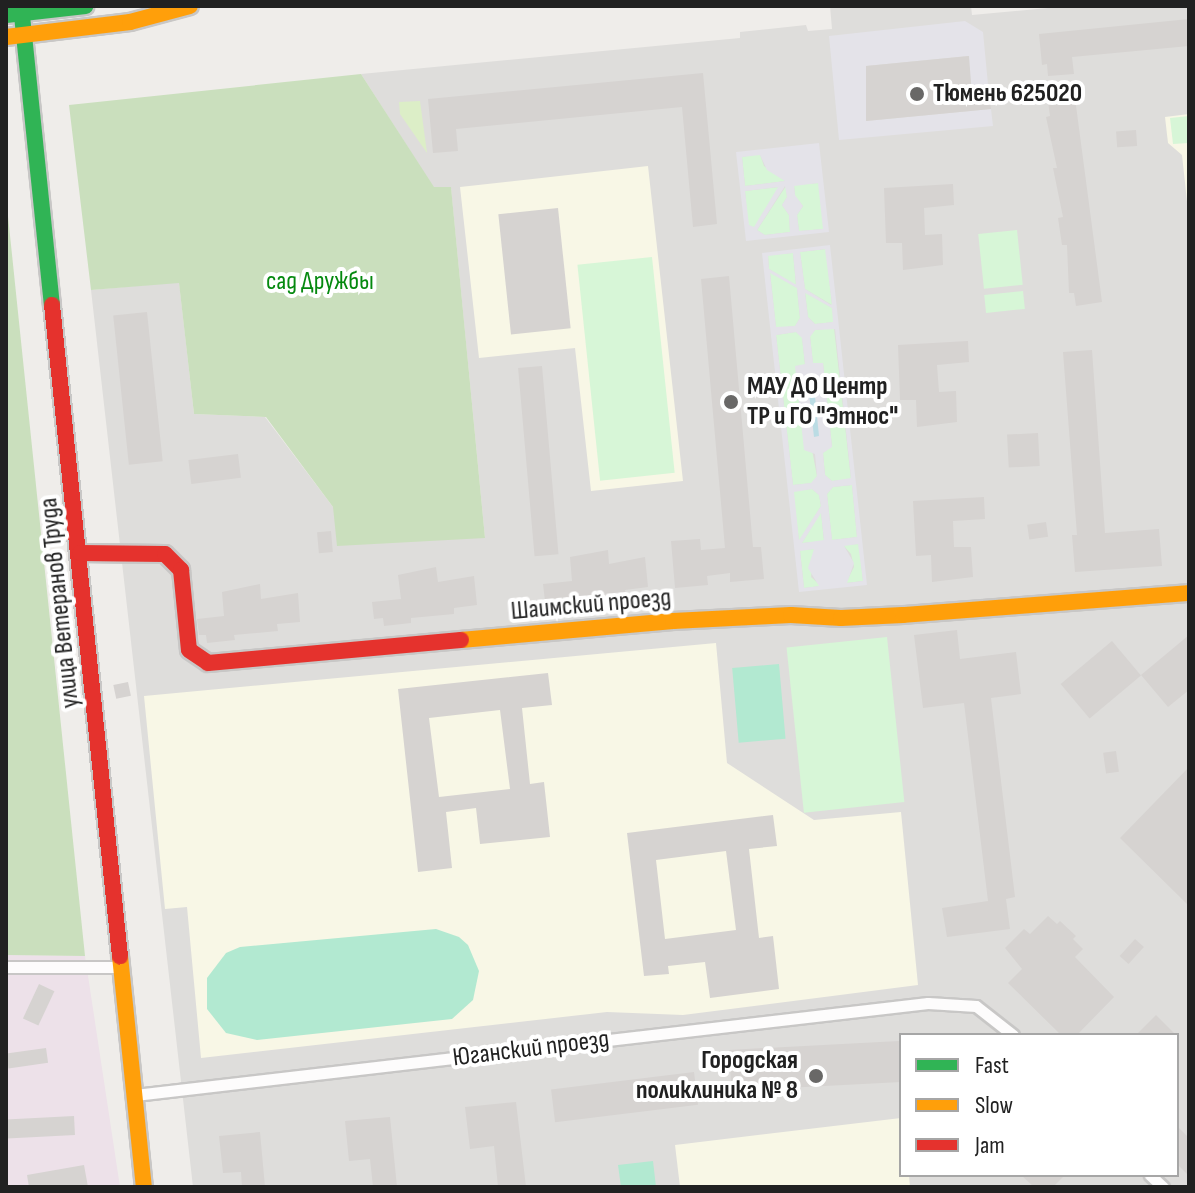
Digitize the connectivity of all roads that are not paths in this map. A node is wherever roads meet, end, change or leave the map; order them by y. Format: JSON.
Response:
{"nodes":[{"id":1,"x":85,"y":6,"type":"edge"},
{"id":2,"x":190,"y":6,"type":"edge"},
{"id":3,"x":16,"y":12,"type":"edge"},
{"id":4,"x":24,"y":35,"type":"junction"},
{"id":5,"x":6,"y":37,"type":"edge"},
{"id":6,"x":80,"y":553,"type":"junction"},
{"id":7,"x":1189,"y":593,"type":"edge"},
{"id":8,"x":6,"y":967,"type":"edge"},
{"id":9,"x":122,"y":967,"type":"junction"},
{"id":10,"x":1010,"y":1033,"type":"edge"},
{"id":11,"x":135,"y":1095,"type":"junction"},
{"id":12,"x":144,"y":1187,"type":"edge"}],
"edges":[{"from":1,"to":3,"type":"main road"},
{"from":2,"to":4,"type":"main road"},
{"from":3,"to":4,"type":"main road","name":"улица Ветеранов Труда"},
{"from":4,"to":5,"type":"main road"},
{"from":4,"to":6,"type":"main road","name":"улица Ветеранов Труда"},
{"from":6,"to":7,"type":"main road","name":"Шаимский проезд"},
{"from":6,"to":9,"type":"main road","name":"улица Ветеранов Труда"},
{"from":8,"to":9,"type":"street"},
{"from":9,"to":11,"type":"main road","name":"улица Ветеранов Труда"},
{"from":10,"to":11,"type":"street","name":"Юганский проезд"},
{"from":11,"to":12,"type":"main road","name":"улица Ветеранов Труда"}]}
